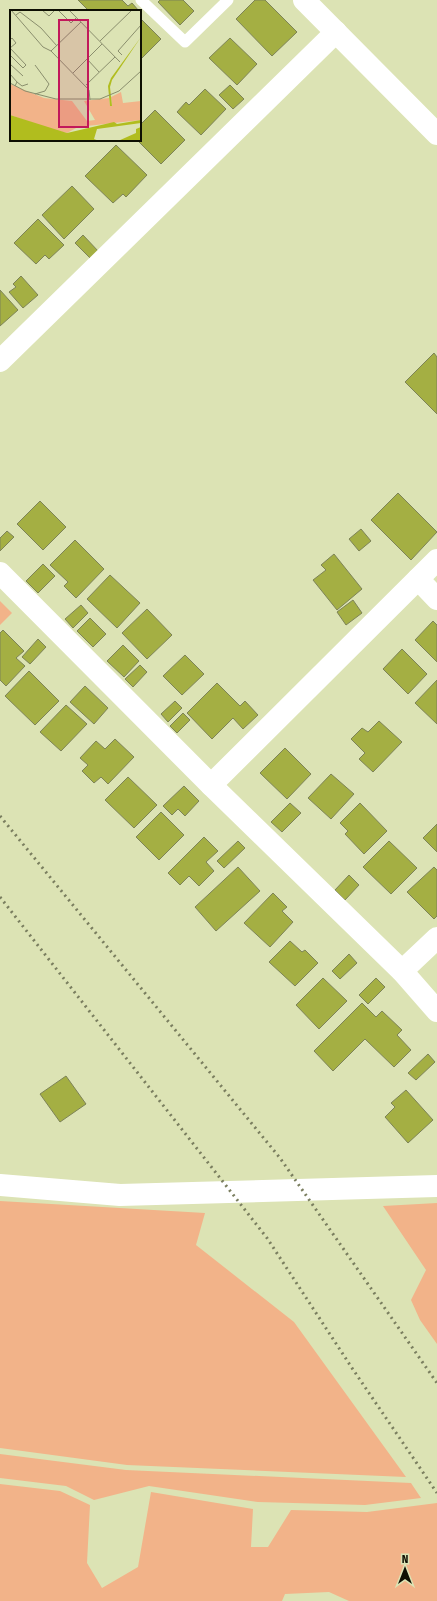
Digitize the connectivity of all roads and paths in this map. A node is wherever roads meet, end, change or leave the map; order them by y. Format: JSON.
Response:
{"nodes":[{"id":1,"x":141,"y":0,"type":"edge"},
{"id":2,"x":228,"y":0,"type":"edge"},
{"id":3,"x":304,"y":0,"type":"edge"},
{"id":4,"x":336,"y":32,"type":"junction"},
{"id":5,"x":437,"y":134,"type":"edge"},
{"id":6,"x":0,"y":361,"type":"edge"},
{"id":7,"x":437,"y":560,"type":"edge"},
{"id":8,"x":0,"y":573,"type":"edge"},
{"id":9,"x":418,"y":579,"type":"junction"},
{"id":10,"x":437,"y":599,"type":"edge"},
{"id":11,"x":211,"y":785,"type":"junction"},
{"id":12,"x":437,"y":938,"type":"edge"},
{"id":13,"x":402,"y":970,"type":"junction"},
{"id":14,"x":437,"y":1011,"type":"edge"},
{"id":15,"x":0,"y":1185,"type":"edge"},
{"id":16,"x":437,"y":1186,"type":"edge"}],
"edges":[{"from":1,"to":2,"type":"lane"},
{"from":3,"to":4,"type":"street"},
{"from":4,"to":5,"type":"street"},
{"from":4,"to":6,"type":"street"},
{"from":7,"to":9,"type":"street"},
{"from":8,"to":11,"type":"street"},
{"from":9,"to":10,"type":"street"},
{"from":9,"to":11,"type":"street"},
{"from":11,"to":13,"type":"street"},
{"from":12,"to":13,"type":"street"},
{"from":13,"to":14,"type":"street"},
{"from":15,"to":16,"type":"street"}]}
